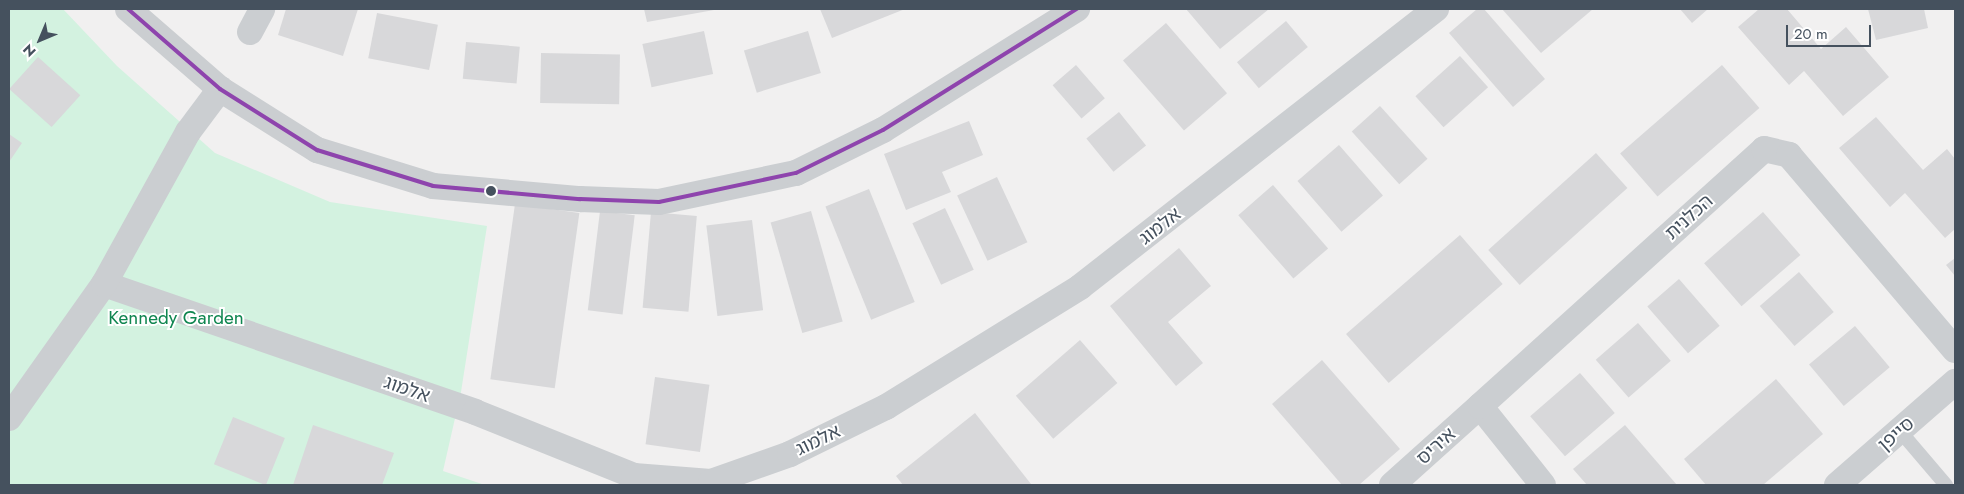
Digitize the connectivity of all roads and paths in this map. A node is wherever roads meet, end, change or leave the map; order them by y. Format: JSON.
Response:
{"nodes":[{"id":1,"x":128,"y":9,"type":"edge"},
{"id":2,"x":262,"y":9,"type":"edge"},
{"id":3,"x":1077,"y":9,"type":"edge"},
{"id":4,"x":1436,"y":9,"type":"edge"},
{"id":5,"x":250,"y":32,"type":"dead end"},
{"id":6,"x":220,"y":89,"type":"junction"},
{"id":7,"x":104,"y":284,"type":"junction"},
{"id":8,"x":1955,"y":350,"type":"edge"},
{"id":9,"x":1955,"y":382,"type":"edge"},
{"id":10,"x":1480,"y":406,"type":"junction"},
{"id":11,"x":9,"y":418,"type":"edge"},
{"id":12,"x":1900,"y":431,"type":"junction"},
{"id":13,"x":1392,"y":485,"type":"edge"},
{"id":14,"x":1543,"y":485,"type":"edge"},
{"id":15,"x":1836,"y":485,"type":"edge"},
{"id":16,"x":1946,"y":485,"type":"edge"}],
"edges":[{"from":1,"to":6,"type":"street"},
{"from":2,"to":5,"type":"street"},
{"from":3,"to":6,"type":"street"},
{"from":4,"to":7,"type":"street","name":"אלמוג"},
{"from":6,"to":7,"type":"street"},
{"from":7,"to":11,"type":"street"},
{"from":8,"to":10,"type":"street","name":"הכלנית"},
{"from":9,"to":12,"type":"street","name":"סייפן"},
{"from":10,"to":13,"type":"street","name":"איריס"},
{"from":10,"to":14,"type":"street"},
{"from":12,"to":15,"type":"street","name":"סייפן"},
{"from":12,"to":16,"type":"lane"}]}
